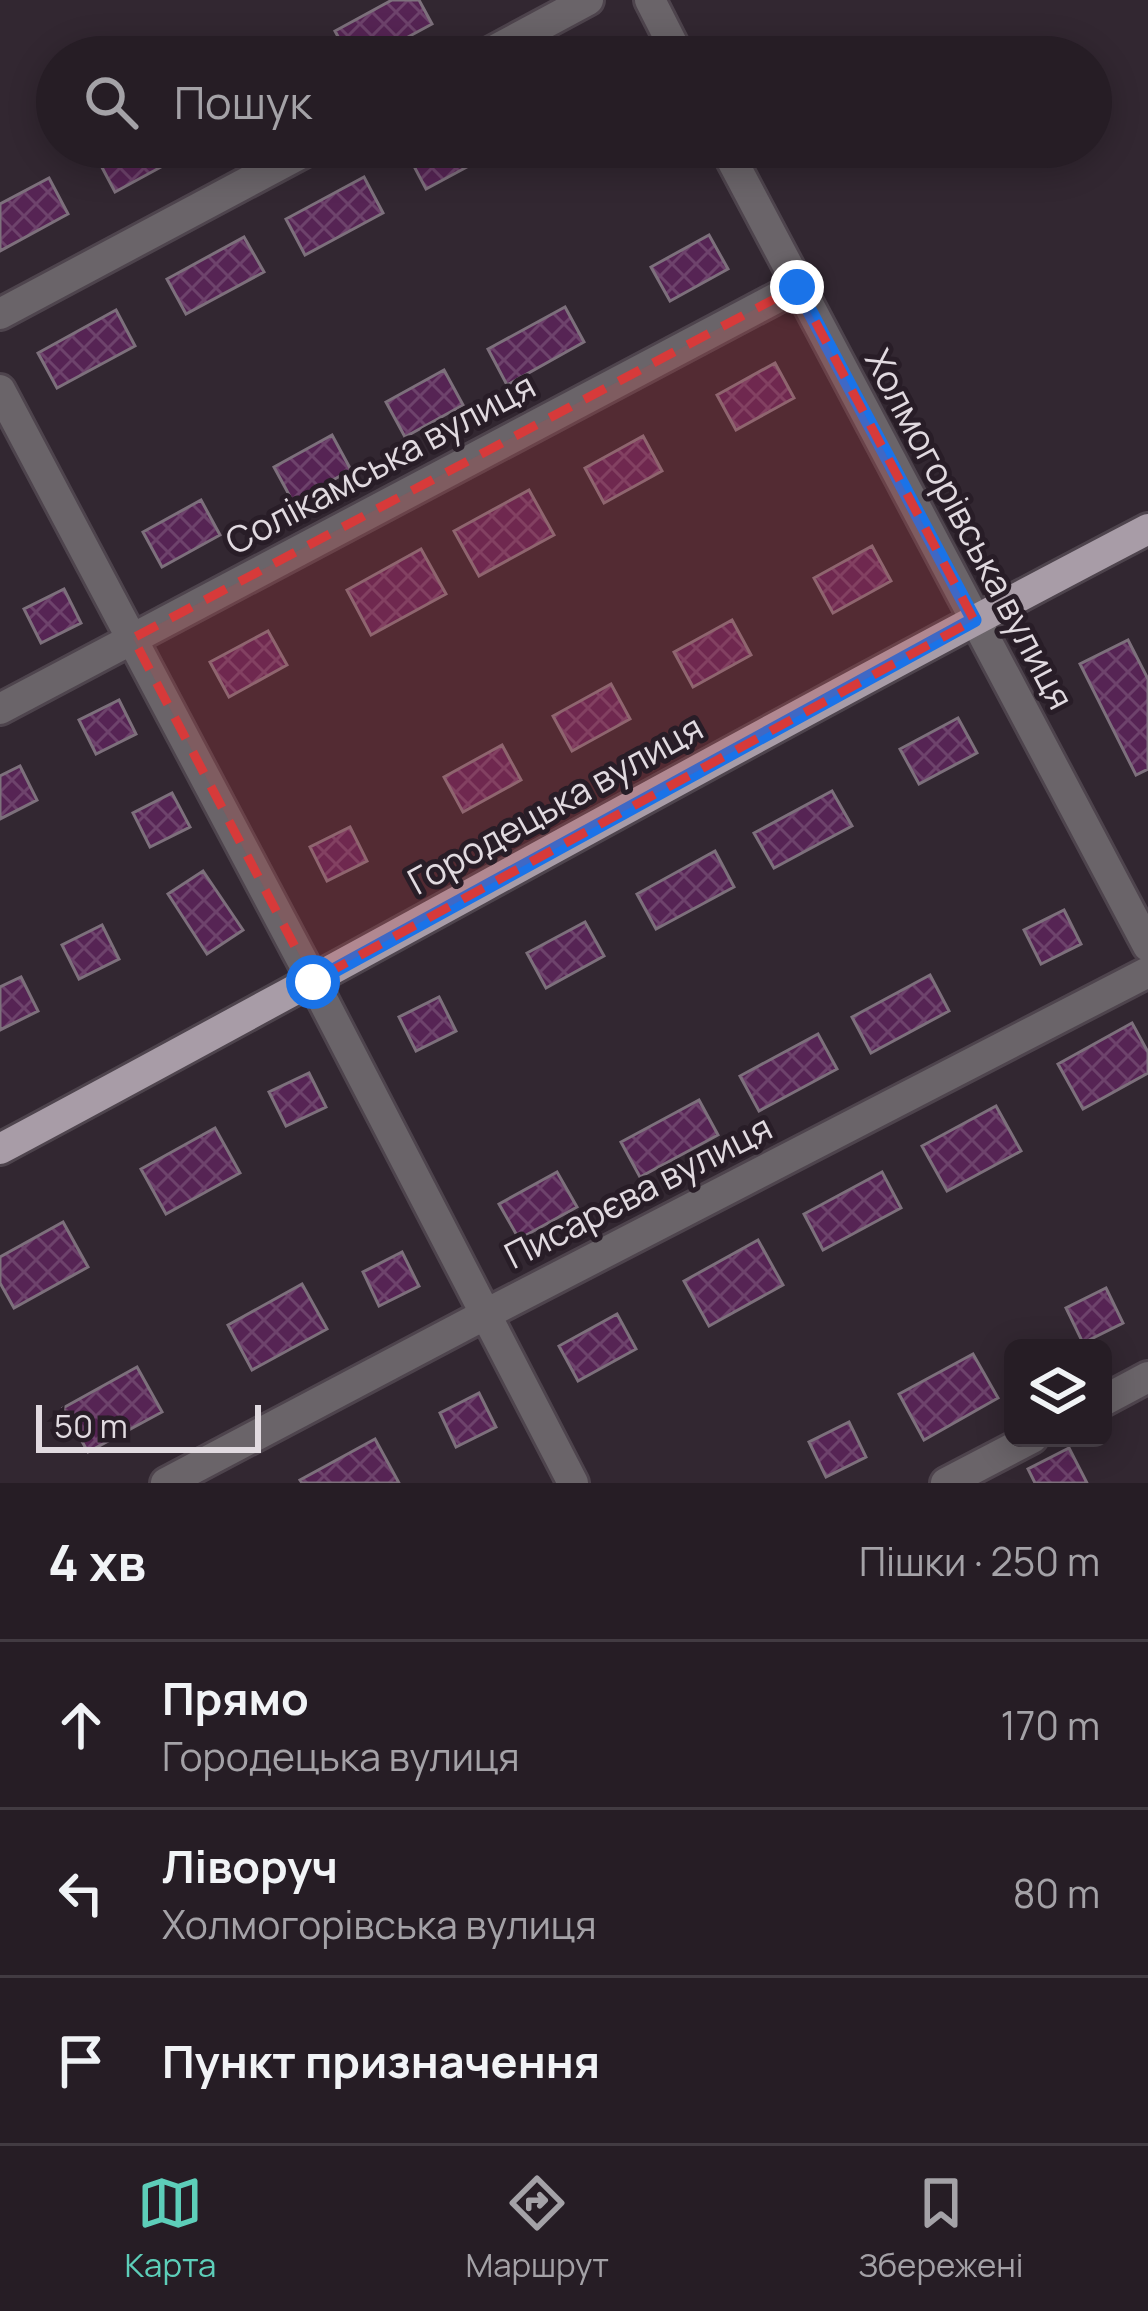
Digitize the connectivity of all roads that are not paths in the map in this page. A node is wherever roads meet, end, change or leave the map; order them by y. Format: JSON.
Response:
{"nodes":[{"id":1,"x":588,"y":0,"type":"edge"},
{"id":2,"x":650,"y":0,"type":"edge"},
{"id":3,"x":521,"y":36,"type":"edge"},
{"id":4,"x":668,"y":36,"type":"edge"},
{"id":5,"x":274,"y":168,"type":"edge"},
{"id":6,"x":736,"y":168,"type":"edge"},
{"id":7,"x":797,"y":287,"type":"junction"},
{"id":8,"x":0,"y":314,"type":"edge"},
{"id":9,"x":0,"y":390,"type":"edge"},
{"id":10,"x":1148,"y":529,"type":"edge"},
{"id":11,"x":974,"y":620,"type":"junction"},
{"id":12,"x":133,"y":638,"type":"junction"},
{"id":13,"x":0,"y":710,"type":"edge"},
{"id":14,"x":1148,"y":946,"type":"edge"},
{"id":15,"x":1148,"y":972,"type":"edge"},
{"id":16,"x":313,"y":982,"type":"junction"},
{"id":17,"x":0,"y":1149,"type":"edge"},
{"id":18,"x":486,"y":1314,"type":"junction"},
{"id":19,"x":1148,"y":1377,"type":"edge"},
{"id":20,"x":1112,"y":1396,"type":"edge"},
{"id":21,"x":1015,"y":1447,"type":"edge"},
{"id":22,"x":166,"y":1483,"type":"edge"},
{"id":23,"x":573,"y":1483,"type":"edge"},
{"id":24,"x":946,"y":1483,"type":"edge"}],
"edges":[{"from":1,"to":3,"type":"street"},
{"from":2,"to":4,"type":"street"},
{"from":5,"to":8,"type":"street"},
{"from":6,"to":7,"type":"street","name":"Холмогорівська вулиця"},
{"from":7,"to":11,"type":"street","name":"Холмогорівська вулиця"},
{"from":7,"to":12,"type":"street","name":"Солікамська вулиця"},
{"from":9,"to":12,"type":"street"},
{"from":10,"to":11,"type":"main road","name":"Городецька вулиця"},
{"from":11,"to":14,"type":"street","name":"Холмогорівська вулиця"},
{"from":11,"to":16,"type":"main road","name":"Городецька вулиця"},
{"from":12,"to":13,"type":"street","name":"Солікамська вулиця"},
{"from":12,"to":16,"type":"street"},
{"from":15,"to":18,"type":"street","name":"Писарєва вулиця"},
{"from":16,"to":17,"type":"main road","name":"Городецька вулиця"},
{"from":16,"to":18,"type":"street"},
{"from":18,"to":22,"type":"street","name":"Писарєва вулиця"},
{"from":18,"to":23,"type":"street"},
{"from":19,"to":20,"type":"street"},
{"from":21,"to":24,"type":"street"}]}
